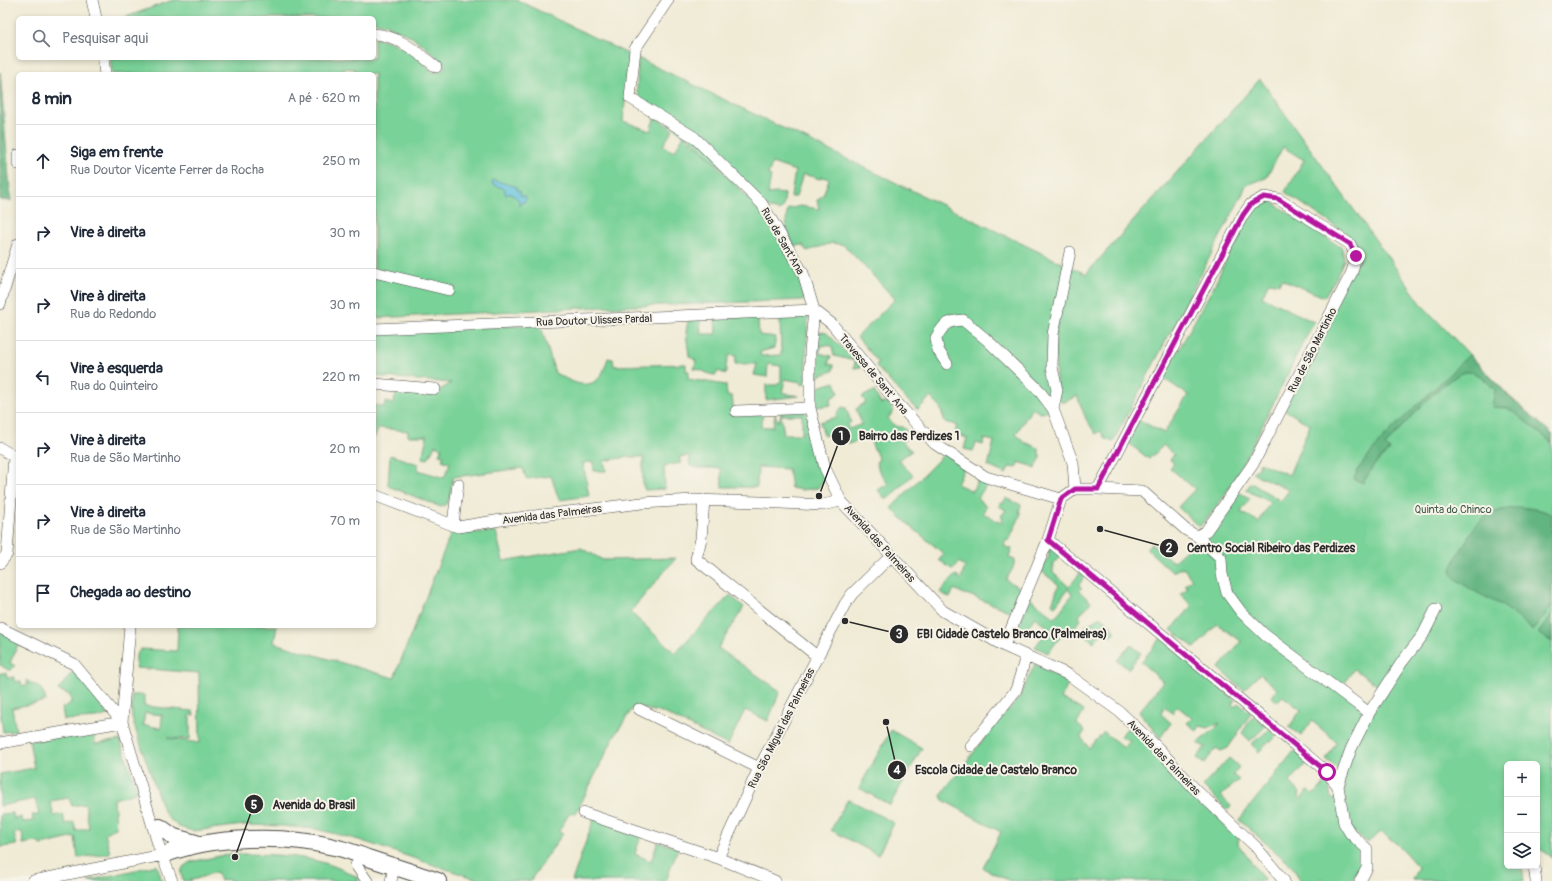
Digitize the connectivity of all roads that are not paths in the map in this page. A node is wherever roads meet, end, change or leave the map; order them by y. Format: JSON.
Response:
{"nodes":[{"id":1,"x":92,"y":0,"type":"edge"},
{"id":2,"x":668,"y":0,"type":"edge"},
{"id":3,"x":96,"y":16,"type":"edge"},
{"id":4,"x":376,"y":34,"type":"edge"},
{"id":5,"x":102,"y":60,"type":"edge"},
{"id":6,"x":436,"y":67,"type":"dead end"},
{"id":7,"x":105,"y":72,"type":"edge"},
{"id":8,"x":16,"y":251,"type":"edge"},
{"id":9,"x":1070,"y":252,"type":"dead end"},
{"id":10,"x":376,"y":272,"type":"edge"},
{"id":11,"x":449,"y":290,"type":"dead end"},
{"id":12,"x":0,"y":304,"type":"edge"},
{"id":13,"x":814,"y":310,"type":"junction"},
{"id":14,"x":376,"y":329,"type":"edge"},
{"id":15,"x":946,"y":364,"type":"dead end"},
{"id":16,"x":376,"y":384,"type":"edge"},
{"id":17,"x":435,"y":389,"type":"dead end"},
{"id":18,"x":810,"y":408,"type":"junction"},
{"id":19,"x":1053,"y":409,"type":"junction"},
{"id":20,"x":736,"y":411,"type":"dead end"},
{"id":21,"x":0,"y":448,"type":"edge"},
{"id":22,"x":16,"y":458,"type":"edge"},
{"id":23,"x":458,"y":484,"type":"dead end"},
{"id":24,"x":1075,"y":489,"type":"junction"},
{"id":25,"x":1098,"y":489,"type":"junction"},
{"id":26,"x":376,"y":496,"type":"edge"},
{"id":27,"x":1061,"y":499,"type":"junction"},
{"id":28,"x":704,"y":500,"type":"junction"},
{"id":29,"x":841,"y":501,"type":"junction"},
{"id":30,"x":453,"y":524,"type":"junction"},
{"id":31,"x":1197,"y":536,"type":"junction"},
{"id":32,"x":1048,"y":540,"type":"junction"},
{"id":33,"x":890,"y":556,"type":"junction"},
{"id":34,"x":0,"y":563,"type":"edge"},
{"id":35,"x":1436,"y":609,"type":"dead end"},
{"id":36,"x":0,"y":628,"type":"edge"},
{"id":37,"x":130,"y":628,"type":"edge"},
{"id":38,"x":1004,"y":646,"type":"junction"},
{"id":39,"x":1026,"y":656,"type":"junction"},
{"id":40,"x":818,"y":657,"type":"junction"},
{"id":41,"x":639,"y":710,"type":"dead end"},
{"id":42,"x":1369,"y":713,"type":"junction"},
{"id":43,"x":122,"y":722,"type":"junction"},
{"id":44,"x":0,"y":743,"type":"edge"},
{"id":45,"x":971,"y":746,"type":"dead end"},
{"id":46,"x":759,"y":768,"type":"junction"},
{"id":47,"x":1338,"y":786,"type":"junction"},
{"id":48,"x":146,"y":803,"type":"junction"},
{"id":49,"x":584,"y":813,"type":"dead end"},
{"id":50,"x":160,"y":827,"type":"junction"},
{"id":51,"x":204,"y":844,"type":"junction"},
{"id":52,"x":163,"y":855,"type":"junction"},
{"id":53,"x":718,"y":858,"type":"junction"},
{"id":54,"x":356,"y":865,"type":"junction"},
{"id":55,"x":1534,"y":869,"type":"edge"},
{"id":56,"x":394,"y":877,"type":"edge"},
{"id":57,"x":33,"y":881,"type":"edge"},
{"id":58,"x":172,"y":881,"type":"edge"},
{"id":59,"x":367,"y":881,"type":"edge"},
{"id":60,"x":438,"y":881,"type":"edge"},
{"id":61,"x":775,"y":881,"type":"edge"},
{"id":62,"x":1284,"y":881,"type":"edge"},
{"id":63,"x":1360,"y":881,"type":"edge"},
{"id":64,"x":1536,"y":881,"type":"edge"}],
"edges":[{"from":1,"to":3,"type":"street"},
{"from":2,"to":13,"type":"street","name":"Rua de Sant'Ana"},
{"from":4,"to":6,"type":"street"},
{"from":5,"to":7,"type":"street"},
{"from":8,"to":12,"type":"street"},
{"from":9,"to":19,"type":"street"},
{"from":10,"to":11,"type":"street"},
{"from":13,"to":14,"type":"street","name":"Rua Doutor Ulisses Pardal"},
{"from":13,"to":18,"type":"street","name":"Rua de Sant'Ana"},
{"from":13,"to":27,"type":"street","name":"Travessa de Sant' Ana"},
{"from":15,"to":19,"type":"street"},
{"from":16,"to":17,"type":"street"},
{"from":18,"to":20,"type":"street"},
{"from":18,"to":29,"type":"street","name":"Rua de Sant'Ana"},
{"from":19,"to":24,"type":"street"},
{"from":21,"to":22,"type":"street"},
{"from":22,"to":34,"type":"street"},
{"from":23,"to":30,"type":"street"},
{"from":24,"to":25,"type":"street"},
{"from":24,"to":27,"type":"street"},
{"from":25,"to":31,"type":"street"},
{"from":25,"to":31,"type":"street","name":"Rua de São Martinho"},
{"from":26,"to":30,"type":"street","name":"Avenida das Palmeiras"},
{"from":27,"to":32,"type":"street"},
{"from":28,"to":29,"type":"street","name":"Avenida das Palmeiras"},
{"from":28,"to":30,"type":"street","name":"Avenida das Palmeiras"},
{"from":28,"to":40,"type":"street"},
{"from":29,"to":33,"type":"street","name":"Avenida das Palmeiras"},
{"from":31,"to":42,"type":"street"},
{"from":32,"to":38,"type":"street"},
{"from":32,"to":47,"type":"street"},
{"from":33,"to":38,"type":"street","name":"Avenida das Palmeiras"},
{"from":33,"to":40,"type":"street","name":"Rua São Miguel das Palmeiras"},
{"from":35,"to":42,"type":"street"},
{"from":36,"to":43,"type":"street"},
{"from":37,"to":43,"type":"street"},
{"from":38,"to":39,"type":"street","name":"Avenida das Palmeiras"},
{"from":39,"to":45,"type":"street"},
{"from":39,"to":62,"type":"street","name":"Avenida das Palmeiras"},
{"from":40,"to":46,"type":"street","name":"Rua São Miguel das Palmeiras"},
{"from":41,"to":46,"type":"street"},
{"from":42,"to":47,"type":"street"},
{"from":43,"to":44,"type":"street"},
{"from":43,"to":48,"type":"street"},
{"from":46,"to":53,"type":"street","name":"Rua São Miguel das Palmeiras"},
{"from":47,"to":63,"type":"street"},
{"from":48,"to":50,"type":"street"},
{"from":48,"to":52,"type":"street"},
{"from":49,"to":53,"type":"street"},
{"from":50,"to":51,"type":"main road"},
{"from":50,"to":52,"type":"street"},
{"from":51,"to":52,"type":"main road"},
{"from":51,"to":56,"type":"main road"},
{"from":52,"to":54,"type":"main road"},
{"from":52,"to":57,"type":"street"},
{"from":52,"to":58,"type":"street"},
{"from":53,"to":61,"type":"street"},
{"from":54,"to":56,"type":"main road"},
{"from":54,"to":59,"type":"street"},
{"from":55,"to":64,"type":"street"},
{"from":56,"to":60,"type":"main road"}]}
